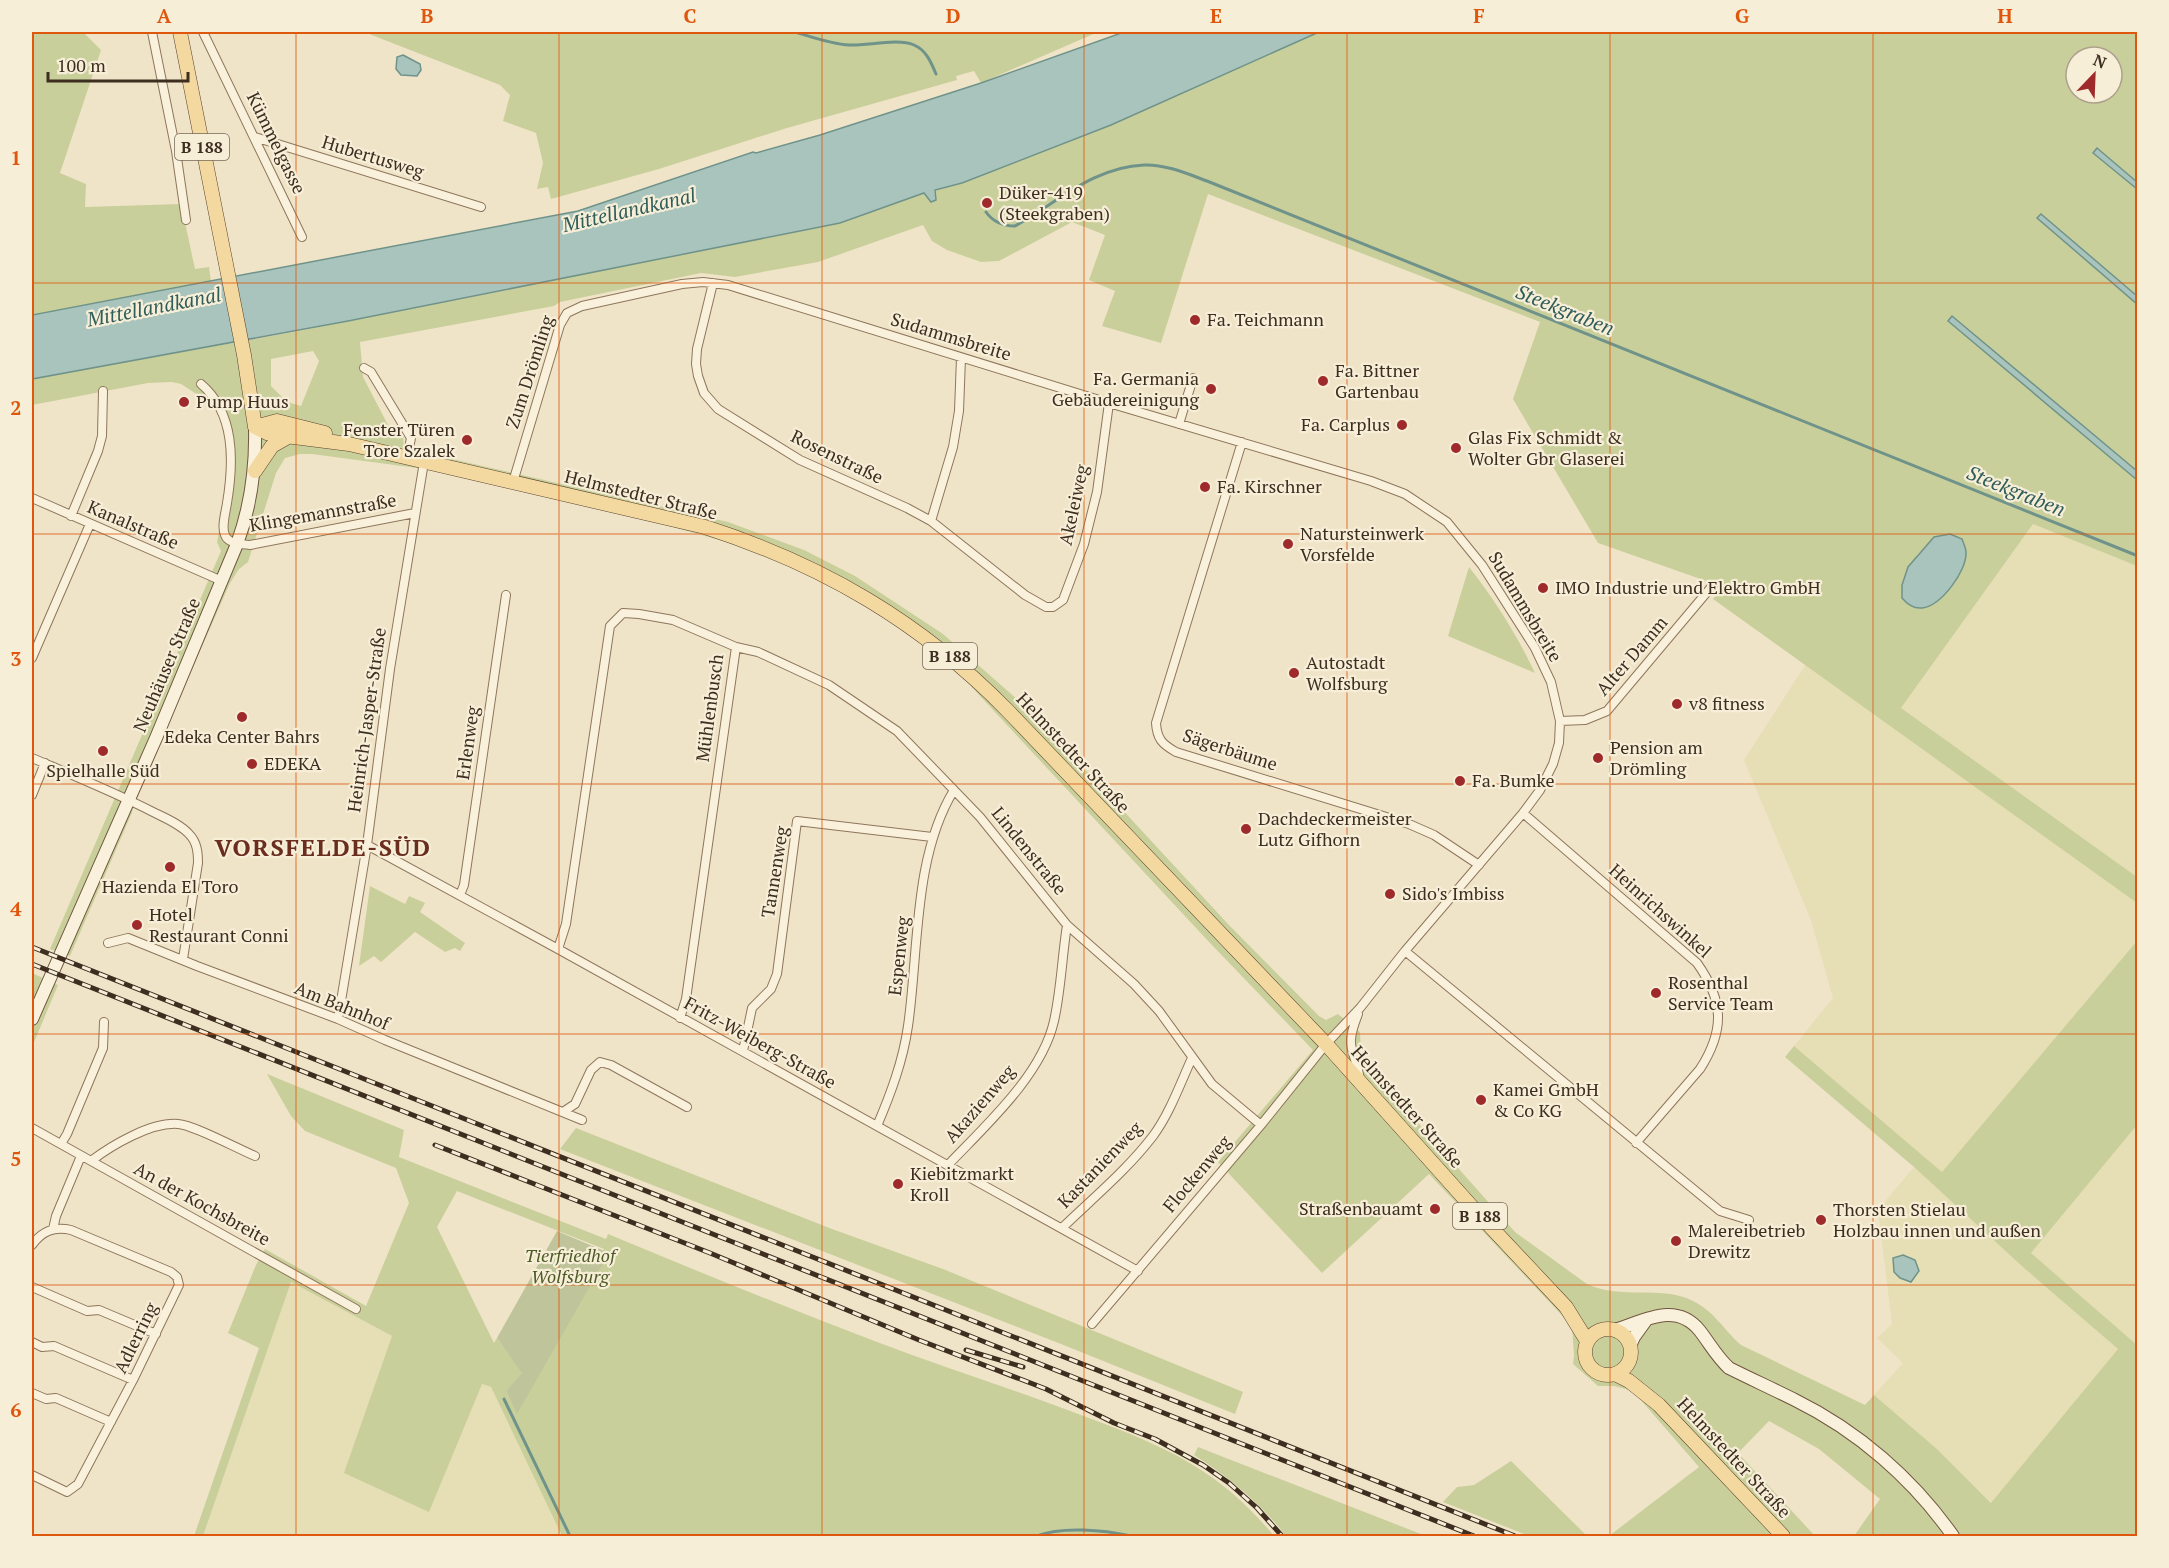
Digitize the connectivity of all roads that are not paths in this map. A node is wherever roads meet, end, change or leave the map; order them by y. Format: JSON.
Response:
{"nodes":[{"id":1,"x":152,"y":32,"type":"edge"},
{"id":2,"x":180,"y":32,"type":"edge"},
{"id":3,"x":203,"y":32,"type":"edge"},
{"id":4,"x":255,"y":137,"type":"junction"},
{"id":5,"x":481,"y":207,"type":"dead end"},
{"id":6,"x":186,"y":220,"type":"dead end"},
{"id":7,"x":302,"y":237,"type":"dead end"},
{"id":8,"x":713,"y":283,"type":"junction"},
{"id":9,"x":961,"y":358,"type":"junction"},
{"id":10,"x":364,"y":368,"type":"dead end"},
{"id":11,"x":1194,"y":378,"type":"dead end"},
{"id":12,"x":201,"y":384,"type":"dead end"},
{"id":13,"x":103,"y":391,"type":"dead end"},
{"id":14,"x":250,"y":393,"type":"junction"},
{"id":15,"x":1109,"y":403,"type":"junction"},
{"id":16,"x":277,"y":421,"type":"junction"},
{"id":17,"x":1179,"y":424,"type":"junction"},
{"id":18,"x":255,"y":427,"type":"junction"},
{"id":19,"x":290,"y":436,"type":"junction"},
{"id":20,"x":1242,"y":442,"type":"junction"},
{"id":21,"x":349,"y":444,"type":"junction"},
{"id":22,"x":407,"y":458,"type":"junction"},
{"id":23,"x":424,"y":462,"type":"junction"},
{"id":24,"x":255,"y":471,"type":"junction"},
{"id":25,"x":513,"y":482,"type":"junction"},
{"id":26,"x":32,"y":498,"type":"edge"},
{"id":27,"x":415,"y":513,"type":"junction"},
{"id":28,"x":71,"y":516,"type":"junction"},
{"id":29,"x":931,"y":521,"type":"junction"},
{"id":30,"x":90,"y":524,"type":"junction"},
{"id":31,"x":237,"y":543,"type":"junction"},
{"id":32,"x":222,"y":581,"type":"junction"},
{"id":33,"x":1713,"y":585,"type":"dead end"},
{"id":34,"x":506,"y":594,"type":"dead end"},
{"id":35,"x":1053,"y":607,"type":"joint"},
{"id":36,"x":736,"y":647,"type":"junction"},
{"id":37,"x":32,"y":658,"type":"edge"},
{"id":38,"x":1560,"y":721,"type":"junction"},
{"id":39,"x":32,"y":758,"type":"edge"},
{"id":40,"x":45,"y":764,"type":"junction"},
{"id":41,"x":954,"y":790,"type":"junction"},
{"id":42,"x":32,"y":795,"type":"edge"},
{"id":43,"x":128,"y":800,"type":"junction"},
{"id":44,"x":1523,"y":813,"type":"junction"},
{"id":45,"x":932,"y":837,"type":"junction"},
{"id":46,"x":367,"y":845,"type":"junction"},
{"id":47,"x":1479,"y":865,"type":"junction"},
{"id":48,"x":460,"y":895,"type":"junction"},
{"id":49,"x":1067,"y":925,"type":"junction"},
{"id":50,"x":108,"y":943,"type":"dead end"},
{"id":51,"x":558,"y":949,"type":"junction"},
{"id":52,"x":1405,"y":951,"type":"junction"},
{"id":53,"x":183,"y":959,"type":"junction"},
{"id":54,"x":1360,"y":1008,"type":"junction"},
{"id":55,"x":680,"y":1018,"type":"junction"},
{"id":56,"x":32,"y":1019,"type":"edge"},
{"id":57,"x":338,"y":1019,"type":"junction"},
{"id":58,"x":104,"y":1022,"type":"dead end"},
{"id":59,"x":1326,"y":1044,"type":"junction"},
{"id":60,"x":742,"y":1051,"type":"junction"},
{"id":61,"x":1192,"y":1058,"type":"junction"},
{"id":62,"x":1361,"y":1082,"type":"junction"},
{"id":63,"x":687,"y":1107,"type":"dead end"},
{"id":64,"x":563,"y":1112,"type":"junction"},
{"id":65,"x":582,"y":1120,"type":"dead end"},
{"id":66,"x":1261,"y":1125,"type":"junction"},
{"id":67,"x":877,"y":1126,"type":"junction"},
{"id":68,"x":32,"y":1128,"type":"edge"},
{"id":69,"x":1636,"y":1143,"type":"junction"},
{"id":70,"x":61,"y":1144,"type":"junction"},
{"id":71,"x":81,"y":1156,"type":"junction"},
{"id":72,"x":255,"y":1156,"type":"dead end"},
{"id":73,"x":90,"y":1161,"type":"junction"},
{"id":74,"x":948,"y":1165,"type":"junction"},
{"id":75,"x":1749,"y":1220,"type":"dead end"},
{"id":76,"x":53,"y":1228,"type":"junction"},
{"id":77,"x":1062,"y":1228,"type":"junction"},
{"id":78,"x":32,"y":1245,"type":"edge"},
{"id":79,"x":1138,"y":1271,"type":"junction"},
{"id":80,"x":32,"y":1287,"type":"edge"},
{"id":81,"x":1566,"y":1307,"type":"junction"},
{"id":82,"x":356,"y":1309,"type":"dead end"},
{"id":83,"x":1648,"y":1318,"type":"junction"},
{"id":84,"x":1092,"y":1324,"type":"dead end"},
{"id":85,"x":1609,"y":1329,"type":"junction"},
{"id":86,"x":156,"y":1334,"type":"junction"},
{"id":87,"x":1587,"y":1341,"type":"junction"},
{"id":88,"x":32,"y":1342,"type":"edge"},
{"id":89,"x":1630,"y":1346,"type":"junction"},
{"id":90,"x":1629,"y":1361,"type":"junction"},
{"id":91,"x":1615,"y":1374,"type":"junction"},
{"id":92,"x":133,"y":1380,"type":"junction"},
{"id":93,"x":32,"y":1393,"type":"edge"},
{"id":94,"x":1659,"y":1405,"type":"junction"},
{"id":95,"x":111,"y":1422,"type":"junction"},
{"id":96,"x":32,"y":1476,"type":"edge"},
{"id":97,"x":1783,"y":1536,"type":"edge"},
{"id":98,"x":1953,"y":1536,"type":"edge"}],
"edges":[{"from":1,"to":6,"type":"street"},
{"from":2,"to":14,"type":"main road","number":"B 188"},
{"from":3,"to":4,"type":"street","name":"Kümmelgasse"},
{"from":4,"to":5,"type":"street","name":"Hubertusweg"},
{"from":4,"to":7,"type":"street","name":"Kümmelgasse"},
{"from":8,"to":9,"type":"street","name":"Sudammsbreite"},
{"from":8,"to":25,"type":"street","name":"Zum Drömling"},
{"from":8,"to":29,"type":"street","name":"Rosenstraße"},
{"from":9,"to":15,"type":"street","name":"Sudammsbreite"},
{"from":9,"to":29,"type":"street"},
{"from":10,"to":22,"type":"street"},
{"from":11,"to":17,"type":"street"},
{"from":12,"to":31,"type":"street"},
{"from":13,"to":28,"type":"street"},
{"from":14,"to":16,"type":"main road","number":"B 188"},
{"from":14,"to":18,"type":"main road","number":"B 188"},
{"from":15,"to":17,"type":"street","name":"Sudammsbreite"},
{"from":15,"to":35,"type":"street","name":"Akeleiweg"},
{"from":16,"to":18,"type":"main road","name":"Helmstedter Straße","number":"B 188"},
{"from":16,"to":21,"type":"main road","name":"Helmstedter Straße","number":"B 188"},
{"from":17,"to":20,"type":"street","name":"Sudammsbreite"},
{"from":18,"to":19,"type":"main road","name":"Helmstedter Straße","number":"B 188"},
{"from":18,"to":24,"type":"main road","name":"Neuhäuser Straße"},
{"from":19,"to":21,"type":"main road","name":"Helmstedter Straße","number":"B 188"},
{"from":19,"to":24,"type":"main road"},
{"from":20,"to":38,"type":"street","name":"Sudammsbreite"},
{"from":20,"to":47,"type":"street","name":"Sägerbäume"},
{"from":21,"to":22,"type":"main road","name":"Helmstedter Straße","number":"B 188"},
{"from":22,"to":23,"type":"main road","name":"Helmstedter Straße","number":"B 188"},
{"from":23,"to":25,"type":"main road","name":"Helmstedter Straße","number":"B 188"},
{"from":23,"to":27,"type":"street","name":"Heinrich-Jasper-Straße"},
{"from":24,"to":31,"type":"main road","name":"Neuhäuser Straße"},
{"from":25,"to":59,"type":"main road","name":"Helmstedter Straße","number":"B 188"},
{"from":26,"to":28,"type":"street","name":"Kanalstraße"},
{"from":27,"to":31,"type":"street","name":"Klingemannstraße"},
{"from":27,"to":46,"type":"street","name":"Heinrich-Jasper-Straße"},
{"from":28,"to":30,"type":"street","name":"Kanalstraße"},
{"from":29,"to":35,"type":"street","name":"Rosenstraße"},
{"from":30,"to":32,"type":"street","name":"Kanalstraße"},
{"from":30,"to":37,"type":"street"},
{"from":31,"to":32,"type":"main road","name":"Neuhäuser Straße"},
{"from":32,"to":43,"type":"main road","name":"Neuhäuser Straße"},
{"from":33,"to":38,"type":"street","name":"Alter Damm"},
{"from":34,"to":48,"type":"street","name":"Erlenweg"},
{"from":36,"to":41,"type":"street","name":"Lindenstraße"},
{"from":36,"to":51,"type":"street","name":"Mühlenbusch"},
{"from":36,"to":55,"type":"street","name":"Mühlenbusch"},
{"from":38,"to":44,"type":"street","name":"Sudammsbreite"},
{"from":39,"to":40,"type":"street"},
{"from":40,"to":42,"type":"street"},
{"from":40,"to":43,"type":"street"},
{"from":41,"to":45,"type":"street","name":"Espenweg"},
{"from":41,"to":49,"type":"street","name":"Lindenstraße"},
{"from":43,"to":53,"type":"street"},
{"from":43,"to":56,"type":"main road","name":"Neuhäuser Straße"},
{"from":44,"to":47,"type":"street","name":"Sudammsbreite"},
{"from":44,"to":69,"type":"street","name":"Heinrichswinkel"},
{"from":45,"to":60,"type":"street","name":"Tannenweg"},
{"from":45,"to":67,"type":"street","name":"Espenweg"},
{"from":46,"to":48,"type":"street","name":"Fritz-Weiberg-Straße"},
{"from":46,"to":57,"type":"street","name":"Heinrich-Jasper-Straße"},
{"from":47,"to":52,"type":"street","name":"Sudammsbreite"},
{"from":48,"to":51,"type":"street","name":"Fritz-Weiberg-Straße"},
{"from":49,"to":61,"type":"street","name":"Lindenstraße"},
{"from":49,"to":74,"type":"street","name":"Akazienweg"},
{"from":50,"to":53,"type":"street","name":"Am Bahnhof"},
{"from":51,"to":55,"type":"street","name":"Fritz-Weiberg-Straße"},
{"from":52,"to":54,"type":"street","name":"Sudammsbreite"},
{"from":52,"to":69,"type":"street"},
{"from":53,"to":57,"type":"street","name":"Am Bahnhof"},
{"from":54,"to":59,"type":"street","name":"Sudammsbreite"},
{"from":54,"to":62,"type":"street","name":"Sudammsbreite"},
{"from":55,"to":60,"type":"street","name":"Fritz-Weiberg-Straße"},
{"from":57,"to":64,"type":"street","name":"Am Bahnhof"},
{"from":58,"to":70,"type":"street"},
{"from":59,"to":62,"type":"main road","name":"Helmstedter Straße","number":"B 188"},
{"from":59,"to":66,"type":"street","name":"Flockenweg"},
{"from":60,"to":67,"type":"street","name":"Fritz-Weiberg-Straße"},
{"from":61,"to":66,"type":"street","name":"Lindenstraße"},
{"from":61,"to":77,"type":"street","name":"Kastanienweg"},
{"from":62,"to":81,"type":"main road","name":"Helmstedter Straße","number":"B 188"},
{"from":63,"to":64,"type":"street"},
{"from":64,"to":65,"type":"street","name":"Am Bahnhof"},
{"from":66,"to":79,"type":"street","name":"Flockenweg"},
{"from":67,"to":74,"type":"street","name":"Fritz-Weiberg-Straße"},
{"from":68,"to":70,"type":"street","name":"An der Kochsbreite"},
{"from":69,"to":75,"type":"street"},
{"from":70,"to":71,"type":"street","name":"An der Kochsbreite"},
{"from":71,"to":73,"type":"street","name":"An der Kochsbreite"},
{"from":71,"to":76,"type":"street"},
{"from":72,"to":73,"type":"street"},
{"from":73,"to":82,"type":"street","name":"An der Kochsbreite"},
{"from":74,"to":77,"type":"street","name":"Fritz-Weiberg-Straße"},
{"from":76,"to":78,"type":"street"},
{"from":76,"to":86,"type":"street","name":"Adlerring"},
{"from":77,"to":79,"type":"street","name":"Fritz-Weiberg-Straße"},
{"from":79,"to":84,"type":"street","name":"Flockenweg"},
{"from":80,"to":86,"type":"street"},
{"from":81,"to":85,"type":"main road","name":"Helmstedter Straße","number":"B 188"},
{"from":81,"to":87,"type":"main road","name":"Helmstedter Straße","number":"B 188"},
{"from":83,"to":85,"type":"main road"},
{"from":83,"to":89,"type":"main road"},
{"from":83,"to":98,"type":"main road"},
{"from":85,"to":87,"type":"main road"},
{"from":85,"to":89,"type":"main road"},
{"from":86,"to":92,"type":"street","name":"Adlerring"},
{"from":87,"to":91,"type":"main road"},
{"from":88,"to":92,"type":"street"},
{"from":89,"to":90,"type":"main road"},
{"from":90,"to":91,"type":"main road"},
{"from":90,"to":94,"type":"main road","name":"Helmstedter Straße"},
{"from":91,"to":94,"type":"main road","name":"Helmstedter Straße"},
{"from":92,"to":95,"type":"street","name":"Adlerring"},
{"from":93,"to":95,"type":"street"},
{"from":94,"to":97,"type":"main road","name":"Helmstedter Straße"},
{"from":95,"to":96,"type":"street","name":"Adlerring"}]}
